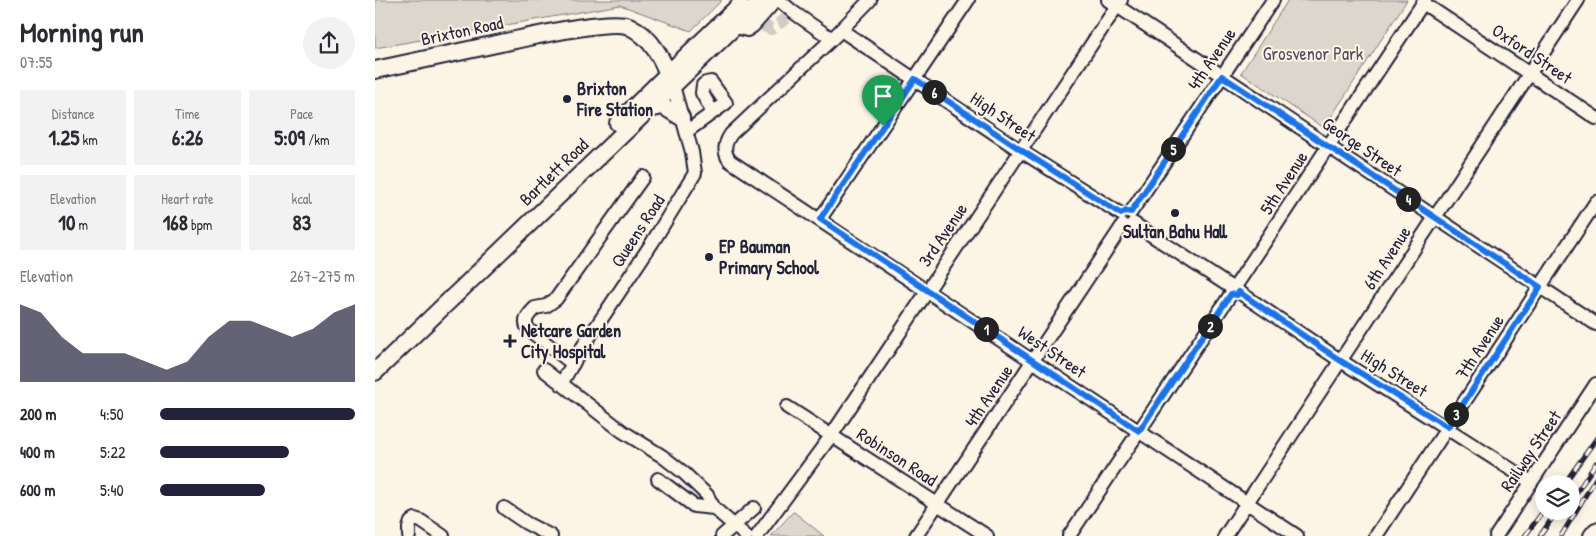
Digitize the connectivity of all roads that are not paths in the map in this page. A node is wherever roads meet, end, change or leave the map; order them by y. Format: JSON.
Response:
{"nodes":[{"id":1,"x":762,"y":0,"type":"edge"},
{"id":2,"x":777,"y":0,"type":"edge"},
{"id":3,"x":870,"y":0,"type":"edge"},
{"id":4,"x":968,"y":0,"type":"edge"},
{"id":5,"x":1273,"y":0,"type":"edge"},
{"id":6,"x":1578,"y":0,"type":"edge"},
{"id":7,"x":1115,"y":2,"type":"edge"},
{"id":8,"x":1425,"y":2,"type":"edge"},
{"id":9,"x":749,"y":18,"type":"edge"},
{"id":10,"x":836,"y":35,"type":"junction"},
{"id":11,"x":375,"y":70,"type":"edge"},
{"id":12,"x":1530,"y":74,"type":"junction"},
{"id":13,"x":1222,"y":76,"type":"junction"},
{"id":14,"x":915,"y":79,"type":"junction"},
{"id":15,"x":671,"y":80,"type":"junction"},
{"id":16,"x":649,"y":109,"type":"junction"},
{"id":17,"x":712,"y":111,"type":"dead end"},
{"id":18,"x":1596,"y":118,"type":"edge"},
{"id":19,"x":683,"y":124,"type":"junction"},
{"id":20,"x":1329,"y":146,"type":"junction"},
{"id":21,"x":1021,"y":150,"type":"junction"},
{"id":22,"x":643,"y":176,"type":"dead end"},
{"id":23,"x":1596,"y":202,"type":"edge"},
{"id":24,"x":1435,"y":217,"type":"junction"},
{"id":25,"x":820,"y":219,"type":"junction"},
{"id":26,"x":1127,"y":219,"type":"junction"},
{"id":27,"x":1540,"y":287,"type":"junction"},
{"id":28,"x":1234,"y":289,"type":"junction"},
{"id":29,"x":927,"y":291,"type":"junction"},
{"id":30,"x":1596,"y":324,"type":"edge"},
{"id":31,"x":375,"y":359,"type":"edge"},
{"id":32,"x":1033,"y":361,"type":"junction"},
{"id":33,"x":1341,"y":361,"type":"junction"},
{"id":34,"x":573,"y":364,"type":"junction"},
{"id":35,"x":543,"y":370,"type":"dead end"},
{"id":36,"x":375,"y":372,"type":"edge"},
{"id":37,"x":561,"y":384,"type":"junction"},
{"id":38,"x":1596,"y":384,"type":"edge"},
{"id":39,"x":787,"y":407,"type":"dead end"},
{"id":40,"x":1448,"y":427,"type":"junction"},
{"id":41,"x":1139,"y":431,"type":"junction"},
{"id":42,"x":831,"y":436,"type":"junction"},
{"id":43,"x":658,"y":479,"type":"dead end"},
{"id":44,"x":1531,"y":482,"type":"junction"},
{"id":45,"x":1247,"y":503,"type":"junction"},
{"id":46,"x":938,"y":504,"type":"junction"},
{"id":47,"x":504,"y":508,"type":"dead end"},
{"id":48,"x":715,"y":508,"type":"junction"},
{"id":49,"x":754,"y":508,"type":"dead end"},
{"id":50,"x":734,"y":527,"type":"junction"},
{"id":51,"x":1596,"y":531,"type":"edge"},
{"id":52,"x":440,"y":535,"type":"edge"},
{"id":53,"x":409,"y":536,"type":"edge"},
{"id":54,"x":551,"y":536,"type":"edge"},
{"id":55,"x":722,"y":536,"type":"edge"},
{"id":56,"x":746,"y":536,"type":"edge"},
{"id":57,"x":757,"y":536,"type":"edge"},
{"id":58,"x":917,"y":536,"type":"edge"},
{"id":59,"x":987,"y":536,"type":"edge"},
{"id":60,"x":1069,"y":536,"type":"edge"},
{"id":61,"x":1225,"y":536,"type":"edge"},
{"id":62,"x":1297,"y":536,"type":"edge"},
{"id":63,"x":1376,"y":536,"type":"edge"},
{"id":64,"x":1495,"y":536,"type":"edge"},
{"id":65,"x":1593,"y":536,"type":"edge"}],
"edges":[{"from":1,"to":9,"type":"main road","name":"Bartlett Road"},
{"from":2,"to":9,"type":"street"},
{"from":2,"to":10,"type":"street","name":"High Street"},
{"from":3,"to":10,"type":"street"},
{"from":4,"to":14,"type":"street"},
{"from":5,"to":13,"type":"street","name":"4th Avenue"},
{"from":6,"to":12,"type":"street","name":"6th Avenue"},
{"from":7,"to":13,"type":"street","name":"George Street"},
{"from":7,"to":21,"type":"street","name":"3rd Avenue"},
{"from":8,"to":12,"type":"street","name":"Oxford Street"},
{"from":8,"to":20,"type":"street","name":"5th Avenue"},
{"from":9,"to":15,"type":"main road","name":"Bartlett Road"},
{"from":9,"to":15,"type":"main road","name":"Bartlett Road"},
{"from":10,"to":14,"type":"street","name":"High Street"},
{"from":10,"to":25,"type":"street","name":"West Street"},
{"from":11,"to":15,"type":"main road","name":"Brixton Road"},
{"from":12,"to":18,"type":"street","name":"Oxford Street"},
{"from":12,"to":24,"type":"street","name":"6th Avenue"},
{"from":13,"to":20,"type":"street","name":"George Street"},
{"from":13,"to":26,"type":"street","name":"4th Avenue"},
{"from":14,"to":21,"type":"street","name":"High Street"},
{"from":14,"to":25,"type":"street"},
{"from":15,"to":16,"type":"main road","name":"Bartlett Road"},
{"from":15,"to":19,"type":"street","name":"Queens Road"},
{"from":15,"to":31,"type":"main road","name":"Bartlett Road"},
{"from":16,"to":19,"type":"main road"},
{"from":16,"to":36,"type":"main road","name":"Bartlett Road"},
{"from":17,"to":19,"type":"street"},
{"from":19,"to":34,"type":"street","name":"Queens Road"},
{"from":20,"to":24,"type":"street","name":"George Street"},
{"from":20,"to":28,"type":"street","name":"5th Avenue"},
{"from":21,"to":26,"type":"street","name":"High Street"},
{"from":21,"to":29,"type":"street","name":"3rd Avenue"},
{"from":22,"to":34,"type":"street"},
{"from":23,"to":27,"type":"street","name":"7th Avenue"},
{"from":24,"to":27,"type":"street","name":"George Street"},
{"from":24,"to":33,"type":"street","name":"6th Avenue"},
{"from":25,"to":29,"type":"street","name":"West Street"},
{"from":26,"to":28,"type":"street","name":"High Street"},
{"from":26,"to":32,"type":"street","name":"4th Avenue"},
{"from":27,"to":30,"type":"street","name":"George Street"},
{"from":27,"to":40,"type":"street","name":"7th Avenue"},
{"from":28,"to":33,"type":"street","name":"High Street"},
{"from":28,"to":41,"type":"street","name":"5th Avenue"},
{"from":29,"to":32,"type":"street","name":"West Street"},
{"from":29,"to":42,"type":"street","name":"3rd Avenue"},
{"from":32,"to":41,"type":"street","name":"West Street"},
{"from":32,"to":46,"type":"street","name":"4th Avenue"},
{"from":33,"to":40,"type":"street","name":"High Street"},
{"from":33,"to":45,"type":"street","name":"6th Avenue"},
{"from":34,"to":37,"type":"street","name":"Queens Road"},
{"from":35,"to":37,"type":"street"},
{"from":37,"to":48,"type":"street"},
{"from":38,"to":44,"type":"street","name":"Railway Street"},
{"from":39,"to":42,"type":"street","name":"Robinson Road"},
{"from":40,"to":44,"type":"street","name":"High Street"},
{"from":40,"to":63,"type":"street","name":"7th Avenue"},
{"from":41,"to":45,"type":"street","name":"West Street"},
{"from":41,"to":60,"type":"street","name":"5th Avenue"},
{"from":42,"to":46,"type":"street","name":"Robinson Road"},
{"from":42,"to":57,"type":"street","name":"3rd Avenue"},
{"from":43,"to":48,"type":"street"},
{"from":44,"to":64,"type":"street","name":"Railway Street"},
{"from":45,"to":61,"type":"street","name":"6th Avenue"},
{"from":45,"to":62,"type":"street","name":"West Street"},
{"from":46,"to":58,"type":"street","name":"4th Avenue"},
{"from":46,"to":59,"type":"street","name":"Robinson Road"},
{"from":47,"to":54,"type":"street"},
{"from":48,"to":50,"type":"street"},
{"from":49,"to":50,"type":"street"},
{"from":50,"to":55,"type":"street"},
{"from":50,"to":56,"type":"street"},
{"from":51,"to":65,"type":"main road"},
{"from":52,"to":53,"type":"street"}]}
